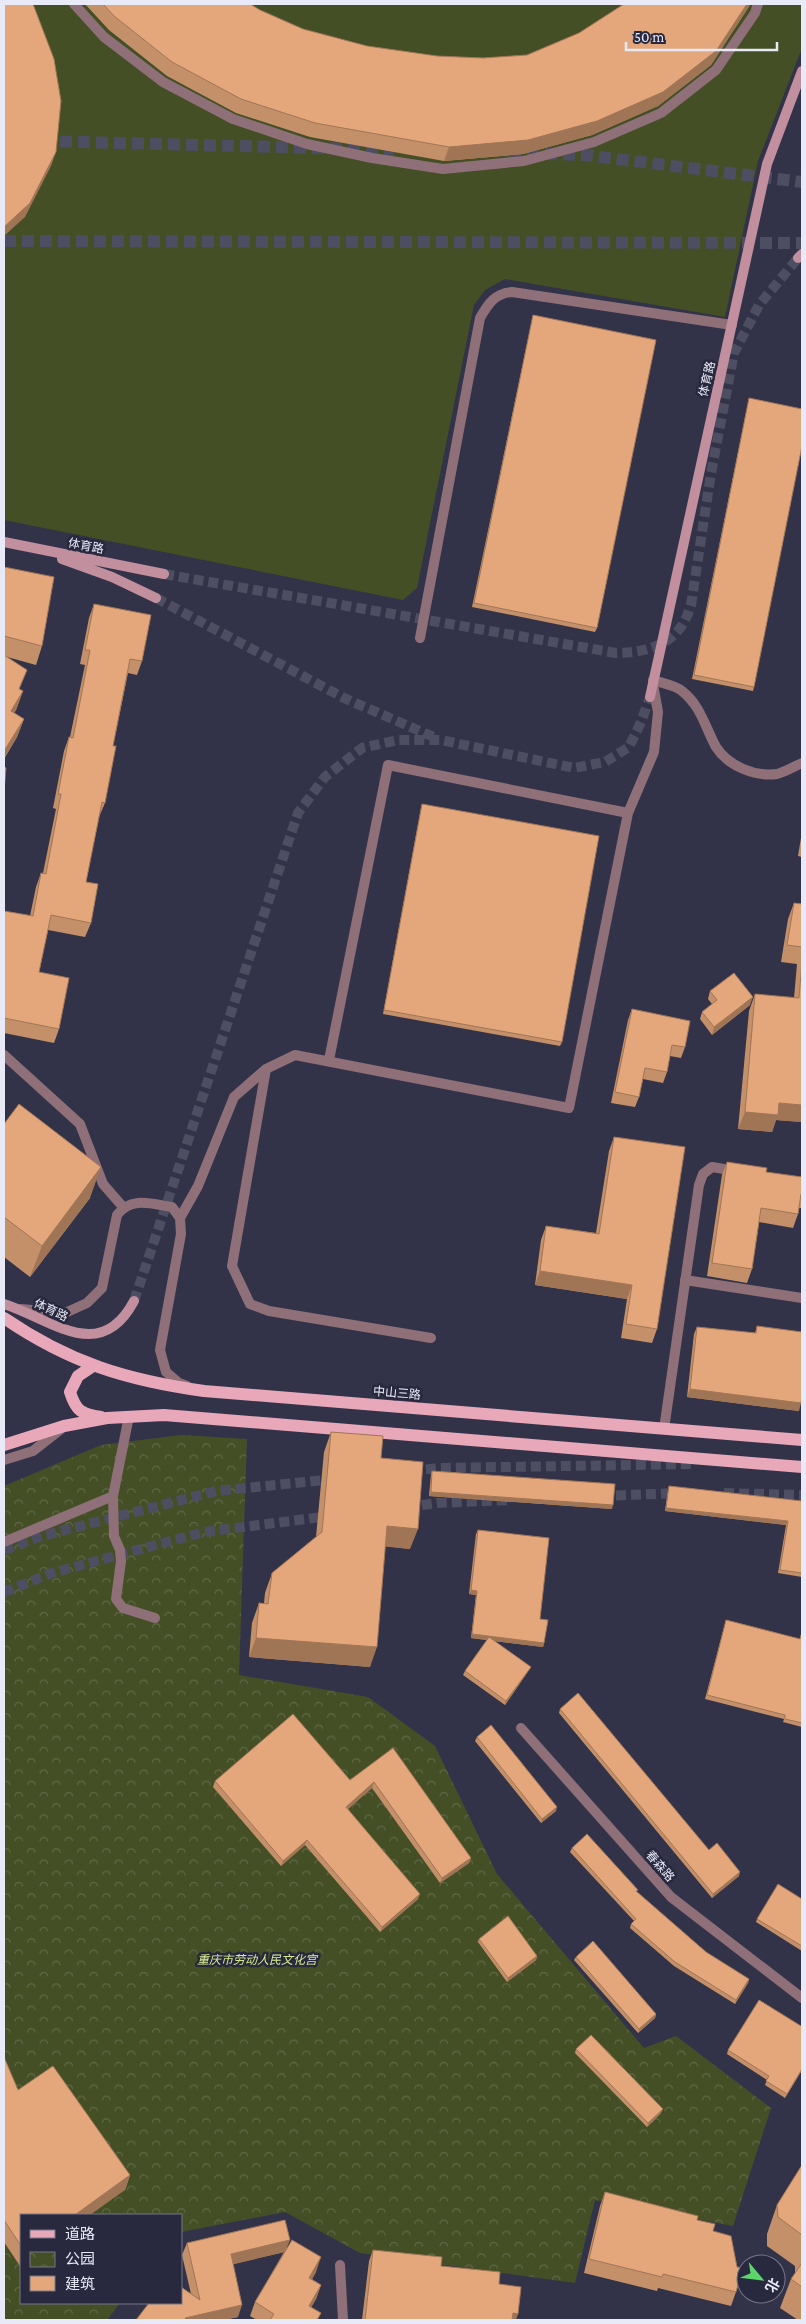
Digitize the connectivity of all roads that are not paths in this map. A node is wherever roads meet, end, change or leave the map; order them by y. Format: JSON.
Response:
{"nodes":[{"id":1,"x":74,"y":4,"type":"edge"},
{"id":2,"x":758,"y":4,"type":"edge"},
{"id":3,"x":802,"y":71,"type":"edge"},
{"id":4,"x":732,"y":325,"type":"junction"},
{"id":5,"x":4,"y":542,"type":"edge"},
{"id":6,"x":30,"y":547,"type":"junction"},
{"id":7,"x":164,"y":574,"type":"tunnel mouth"},
{"id":8,"x":156,"y":598,"type":"tunnel mouth"},
{"id":9,"x":420,"y":638,"type":"dead end"},
{"id":10,"x":653,"y":680,"type":"junction"},
{"id":11,"x":650,"y":696,"type":"tunnel mouth"},
{"id":12,"x":802,"y":763,"type":"edge"},
{"id":13,"x":628,"y":813,"type":"junction"},
{"id":14,"x":4,"y":1055,"type":"edge"},
{"id":15,"x":329,"y":1060,"type":"junction"},
{"id":16,"x":266,"y":1069,"type":"junction"},
{"id":17,"x":748,"y":1172,"type":"edge"},
{"id":18,"x":123,"y":1207,"type":"junction"},
{"id":19,"x":180,"y":1218,"type":"junction"},
{"id":20,"x":685,"y":1280,"type":"junction"},
{"id":21,"x":802,"y":1298,"type":"edge"},
{"id":22,"x":134,"y":1301,"type":"tunnel mouth"},
{"id":23,"x":4,"y":1304,"type":"edge"},
{"id":24,"x":21,"y":1309,"type":"junction"},
{"id":25,"x":4,"y":1318,"type":"edge"},
{"id":26,"x":431,"y":1338,"type":"dead end"},
{"id":27,"x":93,"y":1366,"type":"junction"},
{"id":28,"x":202,"y":1391,"type":"junction"},
{"id":29,"x":129,"y":1416,"type":"junction"},
{"id":30,"x":107,"y":1418,"type":"junction"},
{"id":31,"x":64,"y":1426,"type":"junction"},
{"id":32,"x":664,"y":1429,"type":"junction"},
{"id":33,"x":802,"y":1440,"type":"edge"},
{"id":34,"x":4,"y":1445,"type":"edge"},
{"id":35,"x":4,"y":1460,"type":"edge"},
{"id":36,"x":802,"y":1467,"type":"edge"},
{"id":37,"x":114,"y":1496,"type":"junction"},
{"id":38,"x":4,"y":1542,"type":"edge"},
{"id":39,"x":155,"y":1618,"type":"dead end"},
{"id":40,"x":521,"y":1728,"type":"dead end"},
{"id":41,"x":802,"y":1998,"type":"edge"},
{"id":42,"x":340,"y":2265,"type":"dead end"},
{"id":43,"x":343,"y":2320,"type":"edge"}],
"edges":[{"from":1,"to":2,"type":"street"},
{"from":3,"to":4,"type":"street","name":"体育路"},
{"from":4,"to":9,"type":"street"},
{"from":4,"to":10,"type":"street","name":"体育路"},
{"from":5,"to":6,"type":"street","name":"体育路"},
{"from":6,"to":7,"type":"street","name":"体育路"},
{"from":6,"to":8,"type":"street"},
{"from":10,"to":11,"type":"street","name":"体育路"},
{"from":10,"to":12,"type":"street"},
{"from":10,"to":13,"type":"street"},
{"from":13,"to":15,"type":"street"},
{"from":13,"to":15,"type":"street"},
{"from":14,"to":18,"type":"street"},
{"from":15,"to":16,"type":"street"},
{"from":16,"to":19,"type":"street"},
{"from":16,"to":26,"type":"street"},
{"from":17,"to":20,"type":"street"},
{"from":18,"to":19,"type":"street"},
{"from":18,"to":24,"type":"street"},
{"from":19,"to":28,"type":"street"},
{"from":20,"to":21,"type":"street"},
{"from":20,"to":32,"type":"street"},
{"from":22,"to":24,"type":"street","name":"体育路"},
{"from":23,"to":24,"type":"street","name":"体育路"},
{"from":25,"to":27,"type":"main road","name":"中山三路"},
{"from":27,"to":28,"type":"main road","name":"中山三路"},
{"from":27,"to":30,"type":"main road"},
{"from":28,"to":32,"type":"main road","name":"中山三路"},
{"from":29,"to":30,"type":"main road"},
{"from":29,"to":36,"type":"main road"},
{"from":29,"to":37,"type":"street"},
{"from":30,"to":31,"type":"main road"},
{"from":31,"to":34,"type":"main road"},
{"from":31,"to":35,"type":"street"},
{"from":32,"to":33,"type":"main road","name":"中山三路"},
{"from":37,"to":38,"type":"street"},
{"from":37,"to":39,"type":"street"},
{"from":40,"to":41,"type":"street","name":"春森路"},
{"from":42,"to":43,"type":"street"}]}
